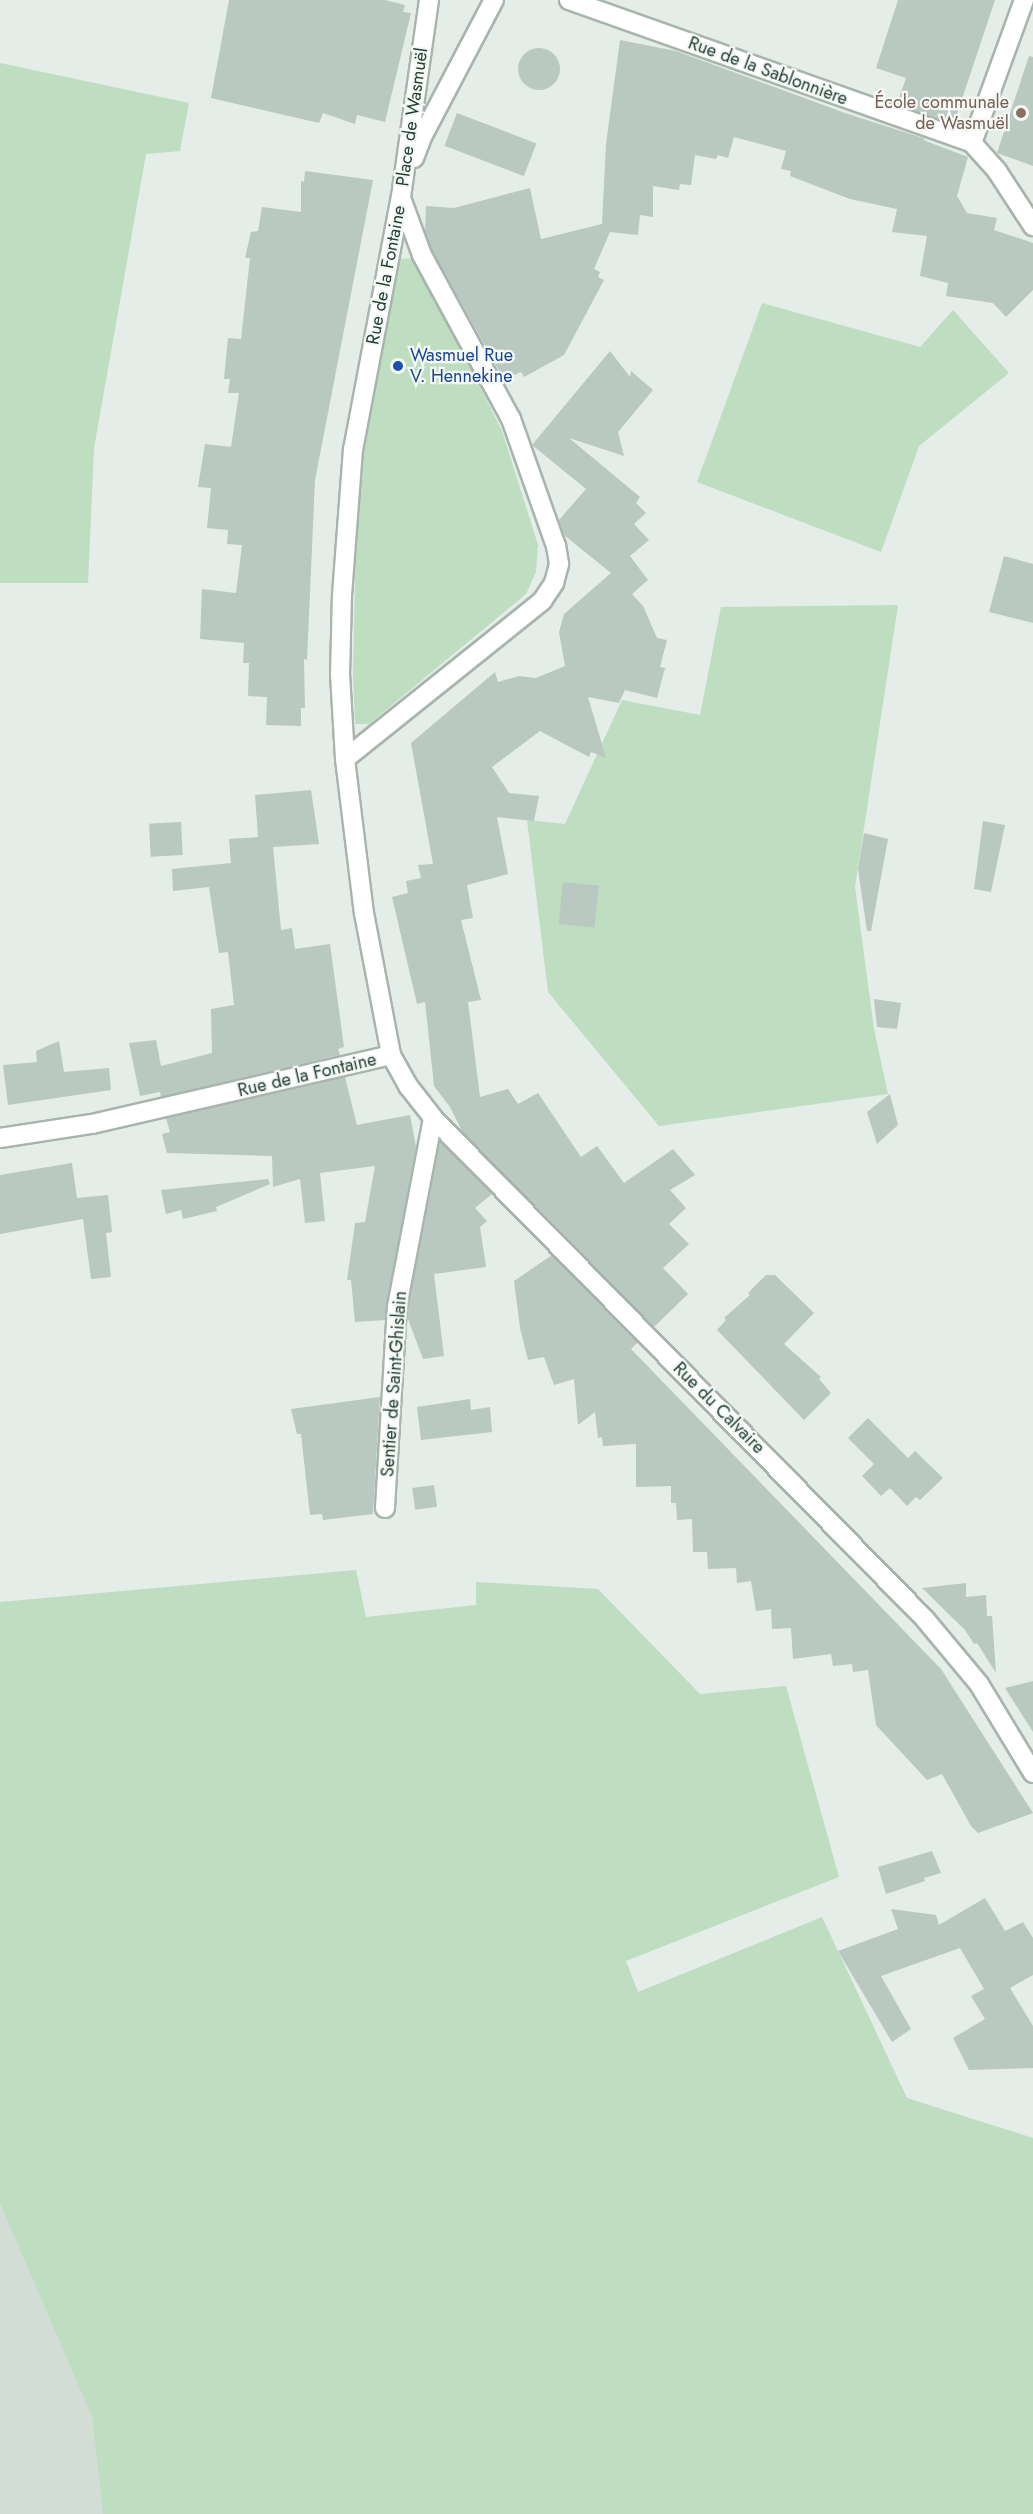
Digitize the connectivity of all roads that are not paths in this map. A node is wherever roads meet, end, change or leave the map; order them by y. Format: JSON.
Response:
{"nodes":[{"id":1,"x":429,"y":0,"type":"edge"},
{"id":2,"x":494,"y":0,"type":"edge"},
{"id":3,"x":569,"y":0,"type":"edge"},
{"id":4,"x":1024,"y":0,"type":"edge"},
{"id":5,"x":972,"y":143,"type":"junction"},
{"id":6,"x":401,"y":196,"type":"junction"},
{"id":7,"x":1033,"y":226,"type":"edge"},
{"id":8,"x":345,"y":759,"type":"junction"},
{"id":9,"x":391,"y":1055,"type":"junction"},
{"id":10,"x":433,"y":1118,"type":"junction"},
{"id":11,"x":0,"y":1138,"type":"edge"},
{"id":12,"x":385,"y":1508,"type":"dead end"},
{"id":13,"x":1033,"y":1773,"type":"edge"}],
"edges":[{"from":1,"to":6,"type":"street","name":"Place de Wasmuël"},
{"from":2,"to":6,"type":"street","name":"Place de Wasmuël"},
{"from":3,"to":5,"type":"street","name":"Rue de la Sablonnière"},
{"from":4,"to":5,"type":"street"},
{"from":5,"to":7,"type":"street","name":"Rue de la Sablonnière"},
{"from":6,"to":8,"type":"street","name":"Rue de la Fontaine"},
{"from":6,"to":8,"type":"street","name":"Rue de la Fontaine"},
{"from":8,"to":9,"type":"street","name":"Rue de la Fontaine"},
{"from":9,"to":10,"type":"street","name":"Rue du Calvaire"},
{"from":9,"to":11,"type":"street","name":"Rue de la Fontaine"},
{"from":10,"to":12,"type":"street","name":"Sentier de Saint-Ghislain"},
{"from":10,"to":13,"type":"street","name":"Rue du Calvaire"}]}
